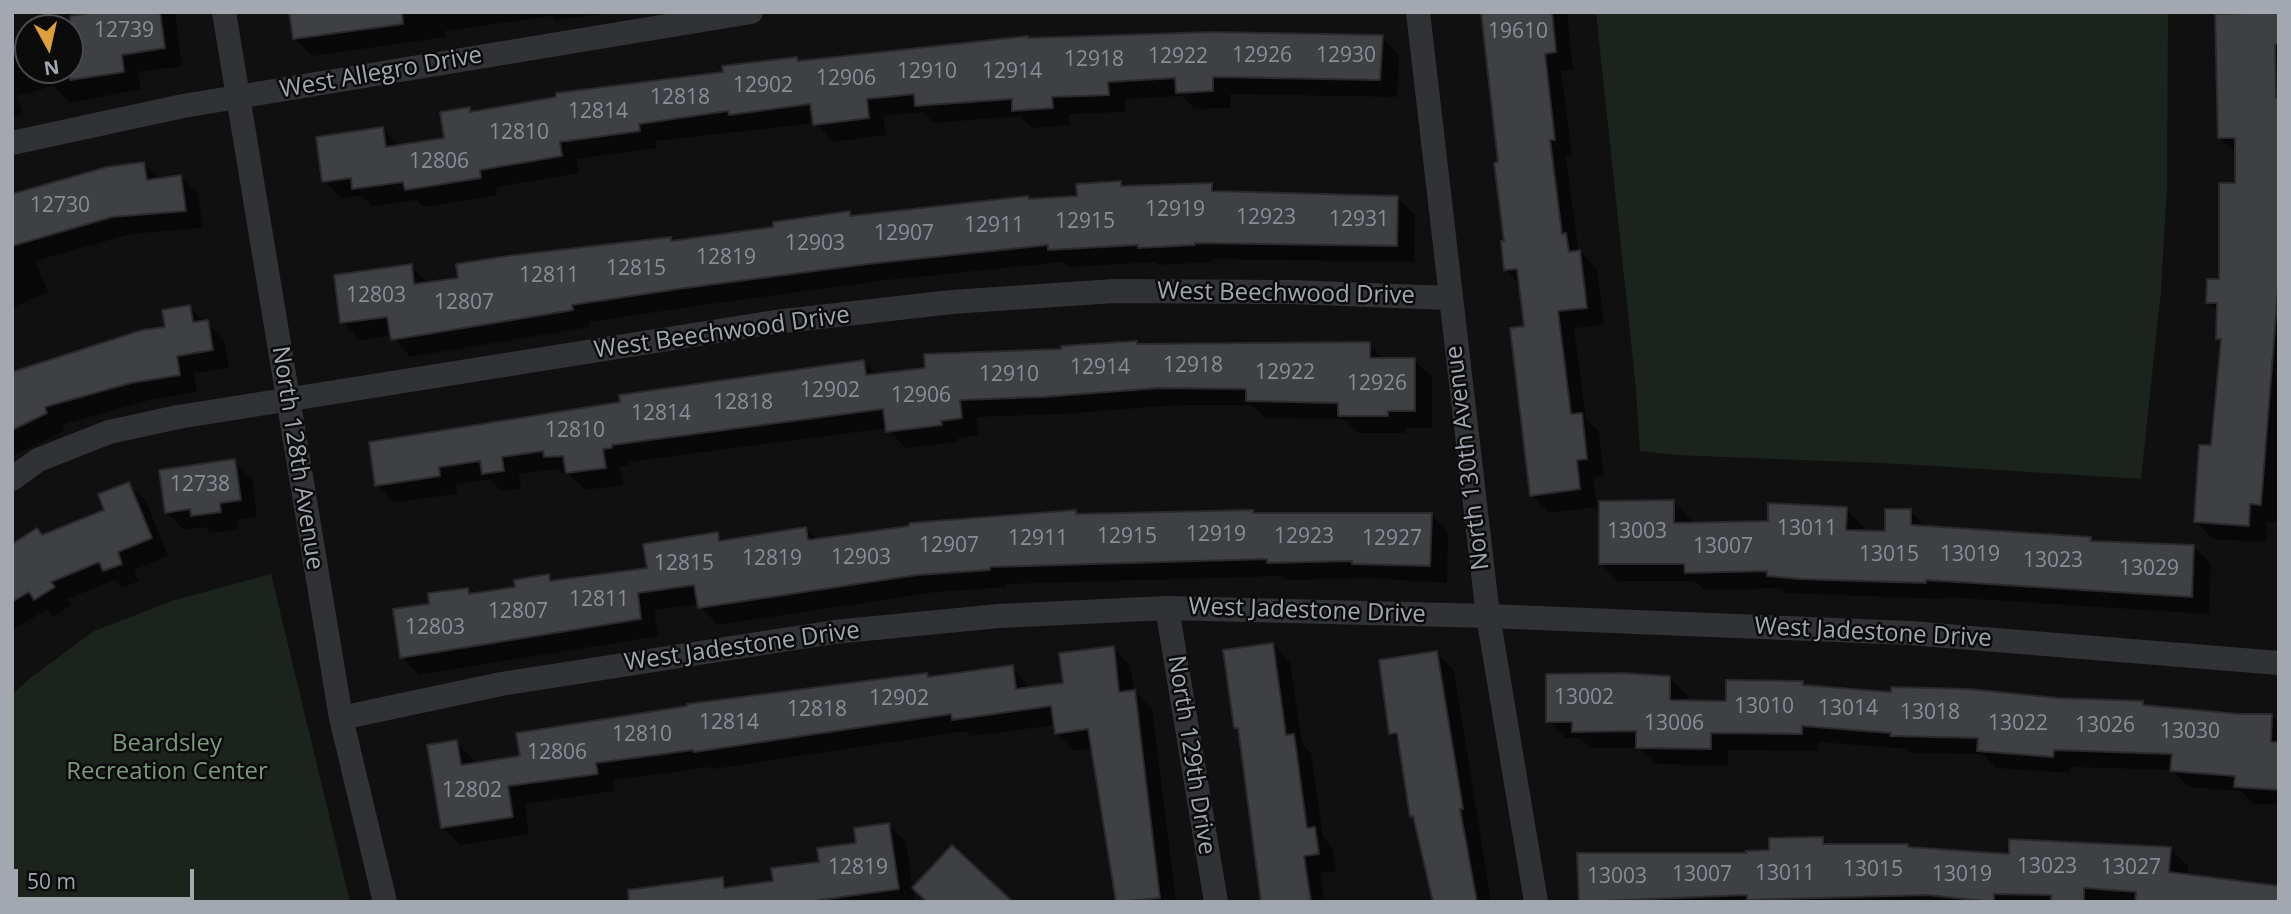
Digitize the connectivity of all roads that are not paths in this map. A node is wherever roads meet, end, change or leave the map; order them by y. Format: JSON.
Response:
{"nodes":[{"id":1,"x":224,"y":12,"type":"edge"},
{"id":2,"x":751,"y":12,"type":"edge"},
{"id":3,"x":1418,"y":12,"type":"edge"},
{"id":4,"x":238,"y":97,"type":"junction"},
{"id":5,"x":12,"y":143,"type":"edge"},
{"id":6,"x":1449,"y":298,"type":"junction"},
{"id":7,"x":288,"y":400,"type":"junction"},
{"id":8,"x":12,"y":480,"type":"edge"},
{"id":9,"x":1167,"y":608,"type":"junction"},
{"id":10,"x":1488,"y":616,"type":"junction"},
{"id":11,"x":2279,"y":663,"type":"edge"},
{"id":12,"x":341,"y":718,"type":"junction"},
{"id":13,"x":385,"y":902,"type":"edge"},
{"id":14,"x":1216,"y":902,"type":"edge"},
{"id":15,"x":1536,"y":902,"type":"edge"}],
"edges":[{"from":1,"to":4,"type":"street","name":"North 128th Avenue"},
{"from":2,"to":4,"type":"street","name":"West Allegro Drive"},
{"from":3,"to":6,"type":"street","name":"North 130th Avenue"},
{"from":4,"to":5,"type":"street","name":"West Allegro Drive"},
{"from":4,"to":7,"type":"street","name":"North 128th Avenue"},
{"from":6,"to":7,"type":"street","name":"West Beechwood Drive"},
{"from":6,"to":10,"type":"street","name":"North 130th Avenue"},
{"from":7,"to":8,"type":"street","name":"West Beechwood Drive"},
{"from":7,"to":12,"type":"street","name":"North 128th Avenue"},
{"from":9,"to":10,"type":"street","name":"West Jadestone Drive"},
{"from":9,"to":12,"type":"street","name":"West Jadestone Drive"},
{"from":9,"to":14,"type":"street","name":"North 129th Drive"},
{"from":10,"to":11,"type":"street","name":"West Jadestone Drive"},
{"from":10,"to":15,"type":"street","name":"North 130th Avenue"},
{"from":12,"to":13,"type":"street","name":"North 128th Avenue"}]}
